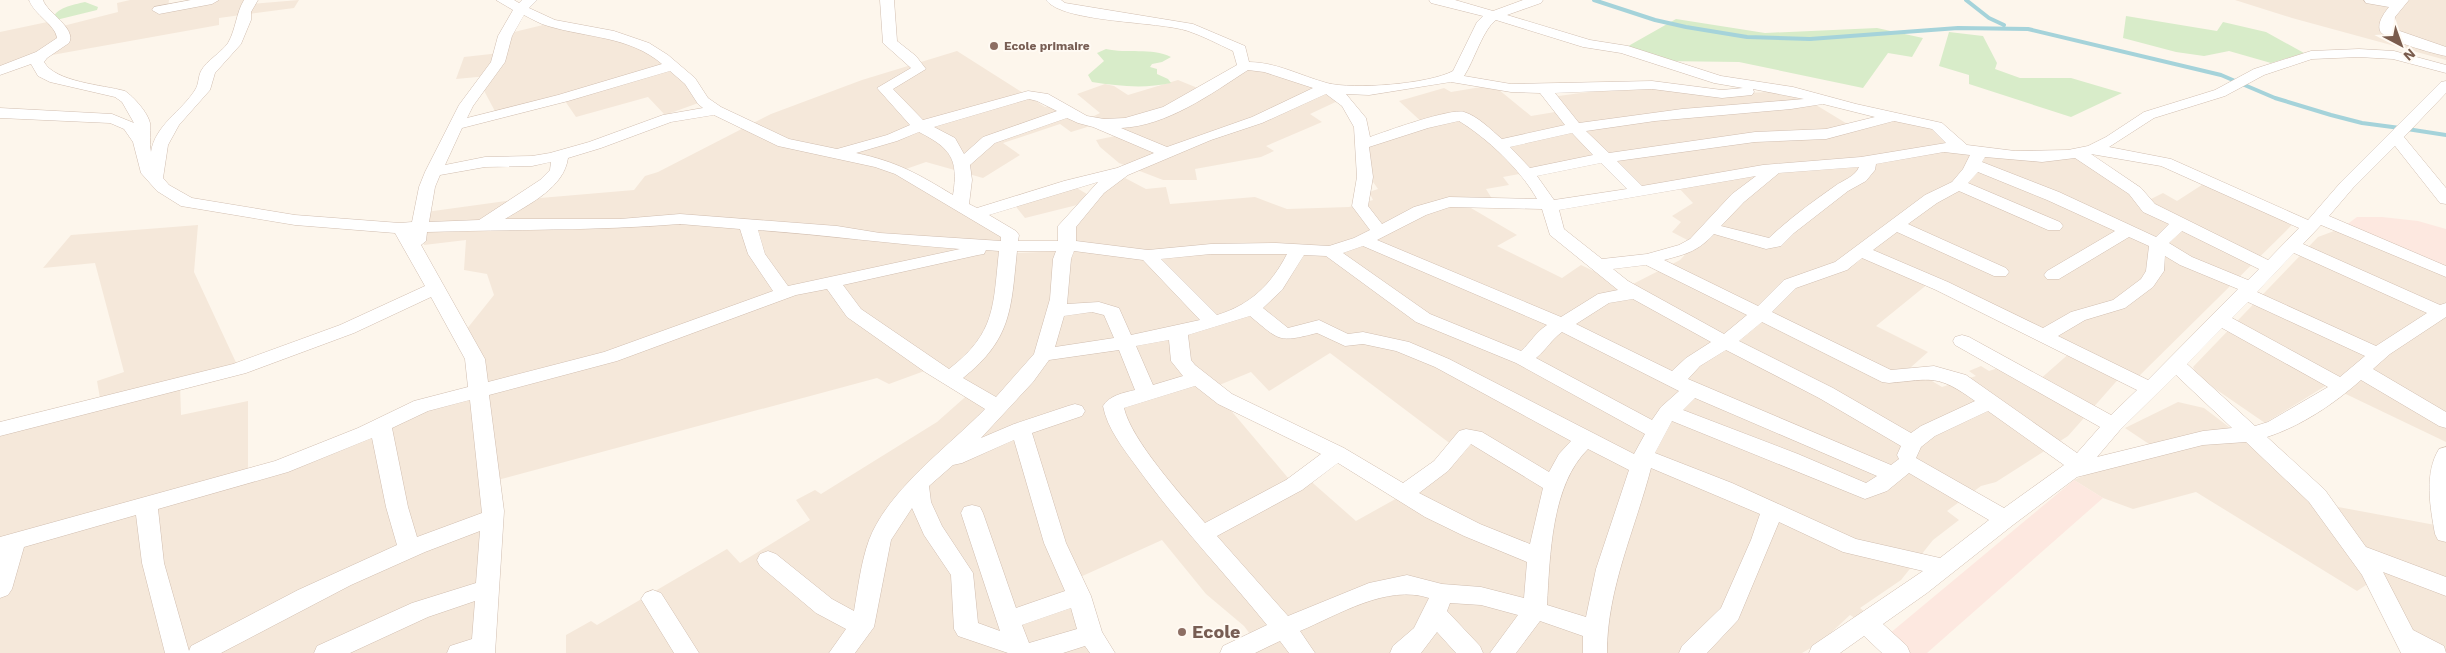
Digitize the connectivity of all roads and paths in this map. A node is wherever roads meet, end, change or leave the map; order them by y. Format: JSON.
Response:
{"nodes":[{"id":1,"x":36,"y":0,"type":"edge"},
{"id":2,"x":212,"y":0,"type":"edge"},
{"id":3,"x":251,"y":0,"type":"edge"},
{"id":4,"x":503,"y":0,"type":"edge"},
{"id":5,"x":887,"y":0,"type":"edge"},
{"id":6,"x":1052,"y":0,"type":"edge"},
{"id":7,"x":1436,"y":0,"type":"edge"},
{"id":8,"x":1536,"y":0,"type":"edge"},
{"id":9,"x":2371,"y":0,"type":"edge"},
{"id":10,"x":2399,"y":2,"type":"edge"},
{"id":11,"x":526,"y":4,"type":"edge"},
{"id":12,"x":159,"y":10,"type":"dead end"},
{"id":13,"x":1494,"y":15,"type":"junction"},
{"id":14,"x":2446,"y":52,"type":"edge"},
{"id":15,"x":41,"y":55,"type":"junction"},
{"id":16,"x":672,"y":66,"type":"junction"},
{"id":17,"x":1246,"y":66,"type":"junction"},
{"id":18,"x":4,"y":68,"type":"edge"},
{"id":19,"x":2446,"y":69,"type":"edge"},
{"id":20,"x":1451,"y":78,"type":"junction"},
{"id":21,"x":2446,"y":85,"type":"edge"},
{"id":22,"x":1326,"y":88,"type":"junction"},
{"id":23,"x":1544,"y":90,"type":"junction"},
{"id":24,"x":1783,"y":90,"type":"junction"},
{"id":25,"x":1826,"y":100,"type":"junction"},
{"id":26,"x":716,"y":110,"type":"junction"},
{"id":27,"x":0,"y":113,"type":"edge"},
{"id":28,"x":1067,"y":113,"type":"junction"},
{"id":29,"x":1893,"y":116,"type":"junction"},
{"id":30,"x":1098,"y":124,"type":"junction"},
{"id":31,"x":456,"y":126,"type":"junction"},
{"id":32,"x":920,"y":126,"type":"junction"},
{"id":33,"x":1575,"y":128,"type":"junction"},
{"id":34,"x":2395,"y":136,"type":"junction"},
{"id":35,"x":141,"y":142,"type":"junction"},
{"id":36,"x":1360,"y":145,"type":"junction"},
{"id":37,"x":1498,"y":145,"type":"junction"},
{"id":38,"x":1962,"y":148,"type":"junction"},
{"id":39,"x":2086,"y":151,"type":"junction"},
{"id":40,"x":840,"y":153,"type":"junction"},
{"id":41,"x":1167,"y":153,"type":"junction"},
{"id":42,"x":560,"y":155,"type":"junction"},
{"id":43,"x":1976,"y":157,"type":"junction"},
{"id":44,"x":1604,"y":158,"type":"junction"},
{"id":45,"x":1868,"y":161,"type":"junction"},
{"id":46,"x":962,"y":164,"type":"junction"},
{"id":47,"x":1777,"y":168,"type":"junction"},
{"id":48,"x":434,"y":172,"type":"junction"},
{"id":49,"x":1122,"y":172,"type":"junction"},
{"id":50,"x":1528,"y":173,"type":"junction"},
{"id":51,"x":154,"y":178,"type":"junction"},
{"id":52,"x":1958,"y":185,"type":"junction"},
{"id":53,"x":1639,"y":192,"type":"junction"},
{"id":54,"x":2446,"y":198,"type":"edge"},
{"id":55,"x":960,"y":206,"type":"junction"},
{"id":56,"x":1550,"y":206,"type":"junction"},
{"id":57,"x":976,"y":214,"type":"junction"},
{"id":58,"x":2314,"y":222,"type":"junction"},
{"id":59,"x":748,"y":224,"type":"junction"},
{"id":60,"x":2179,"y":224,"type":"junction"},
{"id":61,"x":1896,"y":225,"type":"junction"},
{"id":62,"x":481,"y":226,"type":"junction"},
{"id":63,"x":2054,"y":226,"type":"dead end"},
{"id":64,"x":400,"y":228,"type":"junction"},
{"id":65,"x":421,"y":228,"type":"junction"},
{"id":66,"x":1710,"y":228,"type":"junction"},
{"id":67,"x":2129,"y":230,"type":"junction"},
{"id":68,"x":1379,"y":231,"type":"junction"},
{"id":69,"x":1363,"y":240,"type":"junction"},
{"id":70,"x":2158,"y":244,"type":"junction"},
{"id":71,"x":1004,"y":246,"type":"junction"},
{"id":72,"x":1067,"y":246,"type":"junction"},
{"id":73,"x":2292,"y":246,"type":"junction"},
{"id":74,"x":415,"y":249,"type":"junction"},
{"id":75,"x":1298,"y":250,"type":"junction"},
{"id":76,"x":1330,"y":251,"type":"junction"},
{"id":77,"x":1860,"y":251,"type":"junction"},
{"id":78,"x":1148,"y":255,"type":"junction"},
{"id":79,"x":1648,"y":259,"type":"junction"},
{"id":80,"x":1599,"y":265,"type":"junction"},
{"id":81,"x":2269,"y":267,"type":"junction"},
{"id":82,"x":2000,"y":272,"type":"dead end"},
{"id":83,"x":2446,"y":272,"type":"edge"},
{"id":84,"x":2053,"y":275,"type":"dead end"},
{"id":85,"x":831,"y":281,"type":"junction"},
{"id":86,"x":436,"y":288,"type":"junction"},
{"id":87,"x":2246,"y":290,"type":"junction"},
{"id":88,"x":1637,"y":293,"type":"junction"},
{"id":89,"x":784,"y":294,"type":"junction"},
{"id":90,"x":1252,"y":308,"type":"junction"},
{"id":91,"x":2445,"y":310,"type":"edge"},
{"id":92,"x":1056,"y":311,"type":"junction"},
{"id":93,"x":1761,"y":313,"type":"junction"},
{"id":94,"x":2219,"y":319,"type":"junction"},
{"id":95,"x":1213,"y":322,"type":"junction"},
{"id":96,"x":1561,"y":324,"type":"junction"},
{"id":97,"x":1178,"y":332,"type":"junction"},
{"id":98,"x":2043,"y":336,"type":"junction"},
{"id":99,"x":1962,"y":341,"type":"dead end"},
{"id":100,"x":1726,"y":342,"type":"junction"},
{"id":101,"x":1126,"y":344,"type":"junction"},
{"id":102,"x":2377,"y":354,"type":"junction"},
{"id":103,"x":1042,"y":355,"type":"junction"},
{"id":104,"x":1522,"y":359,"type":"junction"},
{"id":105,"x":2176,"y":364,"type":"junction"},
{"id":106,"x":2359,"y":370,"type":"junction"},
{"id":107,"x":949,"y":379,"type":"junction"},
{"id":108,"x":1196,"y":379,"type":"junction"},
{"id":109,"x":1683,"y":384,"type":"junction"},
{"id":110,"x":2342,"y":386,"type":"junction"},
{"id":111,"x":2149,"y":388,"type":"junction"},
{"id":112,"x":480,"y":392,"type":"junction"},
{"id":113,"x":1147,"y":394,"type":"junction"},
{"id":114,"x":1989,"y":402,"type":"junction"},
{"id":115,"x":997,"y":407,"type":"junction"},
{"id":116,"x":1075,"y":411,"type":"dead end"},
{"id":117,"x":1668,"y":412,"type":"junction"},
{"id":118,"x":2446,"y":421,"type":"edge"},
{"id":119,"x":2113,"y":424,"type":"junction"},
{"id":120,"x":381,"y":425,"type":"junction"},
{"id":121,"x":0,"y":429,"type":"edge"},
{"id":122,"x":1021,"y":429,"type":"junction"},
{"id":123,"x":1656,"y":431,"type":"junction"},
{"id":124,"x":2252,"y":434,"type":"junction"},
{"id":125,"x":1585,"y":439,"type":"junction"},
{"id":126,"x":1337,"y":452,"type":"junction"},
{"id":127,"x":2446,"y":454,"type":"edge"},
{"id":128,"x":1905,"y":460,"type":"junction"},
{"id":129,"x":1642,"y":462,"type":"junction"},
{"id":130,"x":940,"y":464,"type":"junction"},
{"id":131,"x":2075,"y":468,"type":"junction"},
{"id":132,"x":918,"y":484,"type":"junction"},
{"id":133,"x":1555,"y":486,"type":"junction"},
{"id":134,"x":1405,"y":492,"type":"junction"},
{"id":135,"x":146,"y":503,"type":"junction"},
{"id":136,"x":2444,"y":503,"type":"edge"},
{"id":137,"x":1772,"y":510,"type":"junction"},
{"id":138,"x":972,"y":513,"type":"dead end"},
{"id":139,"x":493,"y":518,"type":"junction"},
{"id":140,"x":2005,"y":519,"type":"junction"},
{"id":141,"x":2446,"y":534,"type":"edge"},
{"id":142,"x":1201,"y":535,"type":"junction"},
{"id":143,"x":8,"y":542,"type":"edge"},
{"id":144,"x":409,"y":550,"type":"junction"},
{"id":145,"x":2357,"y":553,"type":"junction"},
{"id":146,"x":1539,"y":557,"type":"junction"},
{"id":147,"x":768,"y":560,"type":"dead end"},
{"id":148,"x":1942,"y":568,"type":"junction"},
{"id":149,"x":2446,"y":587,"type":"edge"},
{"id":150,"x":488,"y":588,"type":"junction"},
{"id":151,"x":0,"y":589,"type":"edge"},
{"id":152,"x":1079,"y":596,"type":"junction"},
{"id":153,"x":653,"y":599,"type":"dead end"},
{"id":154,"x":1438,"y":604,"type":"junction"},
{"id":155,"x":1535,"y":610,"type":"junction"},
{"id":156,"x":1010,"y":620,"type":"junction"},
{"id":157,"x":1866,"y":623,"type":"junction"},
{"id":158,"x":862,"y":627,"type":"junction"},
{"id":159,"x":1284,"y":628,"type":"junction"},
{"id":160,"x":1097,"y":644,"type":"edge"},
{"id":161,"x":2409,"y":645,"type":"edge"},
{"id":162,"x":1596,"y":647,"type":"edge"},
{"id":163,"x":483,"y":649,"type":"edge"},
{"id":164,"x":1023,"y":651,"type":"edge"},
{"id":165,"x":177,"y":653,"type":"edge"},
{"id":166,"x":200,"y":653,"type":"edge"},
{"id":167,"x":326,"y":653,"type":"edge"},
{"id":168,"x":459,"y":653,"type":"edge"},
{"id":169,"x":687,"y":653,"type":"edge"},
{"id":170,"x":841,"y":653,"type":"edge"},
{"id":171,"x":1232,"y":653,"type":"edge"},
{"id":172,"x":1303,"y":653,"type":"edge"},
{"id":173,"x":1402,"y":653,"type":"edge"},
{"id":174,"x":1472,"y":653,"type":"edge"},
{"id":175,"x":1502,"y":653,"type":"edge"},
{"id":176,"x":1691,"y":653,"type":"edge"},
{"id":177,"x":1821,"y":653,"type":"edge"},
{"id":178,"x":1898,"y":653,"type":"edge"},
{"id":179,"x":2436,"y":653,"type":"edge"}],
"edges":[{"from":1,"to":15,"type":"street"},
{"from":2,"to":12,"type":"street"},
{"from":3,"to":51,"type":"street"},
{"from":4,"to":11,"type":"street"},
{"from":5,"to":32,"type":"street"},
{"from":6,"to":17,"type":"street"},
{"from":7,"to":13,"type":"street"},
{"from":8,"to":13,"type":"street"},
{"from":9,"to":10,"type":"street"},
{"from":10,"to":14,"type":"street"},
{"from":11,"to":16,"type":"street"},
{"from":11,"to":31,"type":"street"},
{"from":13,"to":20,"type":"street"},
{"from":13,"to":24,"type":"street"},
{"from":15,"to":18,"type":"street"},
{"from":15,"to":35,"type":"street"},
{"from":16,"to":26,"type":"street"},
{"from":16,"to":31,"type":"street"},
{"from":17,"to":22,"type":"street"},
{"from":17,"to":30,"type":"street"},
{"from":19,"to":39,"type":"street"},
{"from":20,"to":22,"type":"street"},
{"from":20,"to":23,"type":"street"},
{"from":21,"to":34,"type":"street"},
{"from":22,"to":36,"type":"street"},
{"from":22,"to":41,"type":"street"},
{"from":23,"to":24,"type":"street"},
{"from":23,"to":33,"type":"street"},
{"from":24,"to":25,"type":"street"},
{"from":25,"to":29,"type":"street"},
{"from":25,"to":33,"type":"street"},
{"from":26,"to":40,"type":"street"},
{"from":26,"to":42,"type":"street"},
{"from":27,"to":35,"type":"street"},
{"from":28,"to":30,"type":"street"},
{"from":28,"to":32,"type":"street"},
{"from":28,"to":46,"type":"street"},
{"from":29,"to":38,"type":"street"},
{"from":29,"to":44,"type":"street"},
{"from":30,"to":41,"type":"street"},
{"from":31,"to":48,"type":"street"},
{"from":32,"to":40,"type":"street"},
{"from":32,"to":46,"type":"street"},
{"from":33,"to":37,"type":"street"},
{"from":33,"to":44,"type":"street"},
{"from":34,"to":54,"type":"street"},
{"from":34,"to":58,"type":"street"},
{"from":35,"to":51,"type":"street"},
{"from":36,"to":37,"type":"street"},
{"from":36,"to":68,"type":"street"},
{"from":37,"to":50,"type":"street"},
{"from":38,"to":43,"type":"street"},
{"from":38,"to":45,"type":"street"},
{"from":39,"to":43,"type":"street"},
{"from":39,"to":58,"type":"street"},
{"from":39,"to":60,"type":"street"},
{"from":40,"to":55,"type":"street"},
{"from":41,"to":49,"type":"street"},
{"from":42,"to":48,"type":"street"},
{"from":42,"to":62,"type":"street"},
{"from":43,"to":52,"type":"street"},
{"from":43,"to":67,"type":"street"},
{"from":44,"to":50,"type":"street"},
{"from":44,"to":53,"type":"street"},
{"from":45,"to":47,"type":"street"},
{"from":45,"to":66,"type":"street"},
{"from":46,"to":55,"type":"street"},
{"from":47,"to":53,"type":"street"},
{"from":47,"to":66,"type":"street"},
{"from":48,"to":65,"type":"street"},
{"from":49,"to":57,"type":"street"},
{"from":49,"to":72,"type":"street"},
{"from":50,"to":56,"type":"street"},
{"from":51,"to":64,"type":"street"},
{"from":52,"to":61,"type":"street"},
{"from":52,"to":63,"type":"street"},
{"from":53,"to":56,"type":"street"},
{"from":55,"to":57,"type":"street"},
{"from":56,"to":68,"type":"street"},
{"from":56,"to":80,"type":"street"},
{"from":57,"to":71,"type":"street"},
{"from":58,"to":73,"type":"street"},
{"from":58,"to":83,"type":"street"},
{"from":59,"to":62,"type":"street"},
{"from":59,"to":71,"type":"street"},
{"from":59,"to":89,"type":"street"},
{"from":60,"to":70,"type":"street"},
{"from":60,"to":81,"type":"street"},
{"from":61,"to":77,"type":"street"},
{"from":61,"to":82,"type":"street"},
{"from":62,"to":65,"type":"street"},
{"from":64,"to":65,"type":"street"},
{"from":64,"to":74,"type":"street"},
{"from":65,"to":74,"type":"street"},
{"from":66,"to":79,"type":"street"},
{"from":67,"to":70,"type":"street"},
{"from":67,"to":84,"type":"street"},
{"from":68,"to":69,"type":"street"},
{"from":69,"to":76,"type":"street"},
{"from":69,"to":96,"type":"street"},
{"from":70,"to":87,"type":"street"},
{"from":70,"to":98,"type":"street"},
{"from":71,"to":72,"type":"street"},
{"from":71,"to":85,"type":"street"},
{"from":71,"to":107,"type":"street"},
{"from":72,"to":78,"type":"street"},
{"from":72,"to":92,"type":"street"},
{"from":73,"to":81,"type":"street"},
{"from":73,"to":91,"type":"street"},
{"from":74,"to":86,"type":"street"},
{"from":75,"to":76,"type":"street"},
{"from":75,"to":78,"type":"street"},
{"from":75,"to":90,"type":"street"},
{"from":76,"to":104,"type":"street"},
{"from":77,"to":93,"type":"street"},
{"from":77,"to":98,"type":"street"},
{"from":78,"to":95,"type":"street"},
{"from":79,"to":80,"type":"street"},
{"from":79,"to":93,"type":"street"},
{"from":80,"to":88,"type":"street"},
{"from":81,"to":87,"type":"street"},
{"from":85,"to":89,"type":"street"},
{"from":85,"to":107,"type":"street"},
{"from":86,"to":112,"type":"street"},
{"from":86,"to":121,"type":"street"},
{"from":87,"to":94,"type":"street"},
{"from":87,"to":102,"type":"street"},
{"from":88,"to":96,"type":"street"},
{"from":88,"to":100,"type":"street"},
{"from":89,"to":112,"type":"street"},
{"from":90,"to":95,"type":"street"},
{"from":90,"to":125,"type":"street"},
{"from":91,"to":102,"type":"street"},
{"from":92,"to":101,"type":"street"},
{"from":92,"to":103,"type":"street"},
{"from":93,"to":100,"type":"street"},
{"from":93,"to":114,"type":"street"},
{"from":94,"to":105,"type":"street"},
{"from":94,"to":110,"type":"street"},
{"from":95,"to":97,"type":"street"},
{"from":96,"to":104,"type":"street"},
{"from":96,"to":109,"type":"street"},
{"from":97,"to":101,"type":"street"},
{"from":97,"to":108,"type":"street"},
{"from":98,"to":111,"type":"street"},
{"from":99,"to":119,"type":"street"},
{"from":100,"to":109,"type":"street"},
{"from":100,"to":128,"type":"street"},
{"from":101,"to":103,"type":"street"},
{"from":101,"to":113,"type":"street"},
{"from":102,"to":106,"type":"street"},
{"from":103,"to":115,"type":"street"},
{"from":104,"to":123,"type":"street"},
{"from":105,"to":111,"type":"street"},
{"from":105,"to":124,"type":"street"},
{"from":106,"to":110,"type":"street"},
{"from":106,"to":118,"type":"street"},
{"from":107,"to":115,"type":"street"},
{"from":108,"to":113,"type":"street"},
{"from":108,"to":126,"type":"street"},
{"from":109,"to":117,"type":"street"},
{"from":109,"to":128,"type":"street"},
{"from":110,"to":124,"type":"street"},
{"from":111,"to":119,"type":"street"},
{"from":112,"to":120,"type":"street"},
{"from":112,"to":139,"type":"street"},
{"from":113,"to":142,"type":"street"},
{"from":114,"to":128,"type":"street"},
{"from":114,"to":131,"type":"street"},
{"from":115,"to":130,"type":"street"},
{"from":116,"to":122,"type":"street"},
{"from":117,"to":123,"type":"street"},
{"from":117,"to":128,"type":"street"},
{"from":119,"to":131,"type":"street"},
{"from":120,"to":135,"type":"street"},
{"from":120,"to":144,"type":"street"},
{"from":122,"to":130,"type":"street"},
{"from":122,"to":152,"type":"street"},
{"from":123,"to":129,"type":"street"},
{"from":124,"to":131,"type":"street"},
{"from":124,"to":145,"type":"street"},
{"from":125,"to":129,"type":"street"},
{"from":125,"to":133,"type":"street"},
{"from":126,"to":134,"type":"street"},
{"from":126,"to":142,"type":"street"},
{"from":127,"to":136,"type":"street"},
{"from":128,"to":140,"type":"street"},
{"from":129,"to":137,"type":"street"},
{"from":129,"to":162,"type":"street"},
{"from":130,"to":132,"type":"street"},
{"from":131,"to":140,"type":"street"},
{"from":132,"to":158,"type":"street"},
{"from":132,"to":164,"type":"street"},
{"from":133,"to":134,"type":"street"},
{"from":133,"to":146,"type":"street"},
{"from":134,"to":146,"type":"street"},
{"from":135,"to":143,"type":"street"},
{"from":135,"to":165,"type":"street"},
{"from":136,"to":141,"type":"street"},
{"from":137,"to":148,"type":"street"},
{"from":137,"to":176,"type":"street"},
{"from":138,"to":156,"type":"street"},
{"from":139,"to":144,"type":"street"},
{"from":139,"to":150,"type":"street"},
{"from":140,"to":148,"type":"street"},
{"from":142,"to":159,"type":"street"},
{"from":143,"to":151,"type":"street"},
{"from":144,"to":166,"type":"street"},
{"from":145,"to":149,"type":"street"},
{"from":145,"to":161,"type":"street"},
{"from":146,"to":155,"type":"street"},
{"from":147,"to":158,"type":"street"},
{"from":148,"to":157,"type":"street"},
{"from":150,"to":163,"type":"street"},
{"from":150,"to":167,"type":"street"},
{"from":152,"to":156,"type":"street"},
{"from":152,"to":160,"type":"street"},
{"from":153,"to":169,"type":"street"},
{"from":154,"to":155,"type":"street"},
{"from":154,"to":159,"type":"street"},
{"from":154,"to":173,"type":"street"},
{"from":154,"to":174,"type":"street"},
{"from":155,"to":162,"type":"street"},
{"from":155,"to":175,"type":"street"},
{"from":156,"to":164,"type":"street"},
{"from":157,"to":177,"type":"street"},
{"from":157,"to":178,"type":"street"},
{"from":158,"to":170,"type":"street"},
{"from":159,"to":171,"type":"street"},
{"from":159,"to":172,"type":"street"},
{"from":160,"to":164,"type":"street"},
{"from":161,"to":179,"type":"street"},
{"from":163,"to":168,"type":"street"}]}
